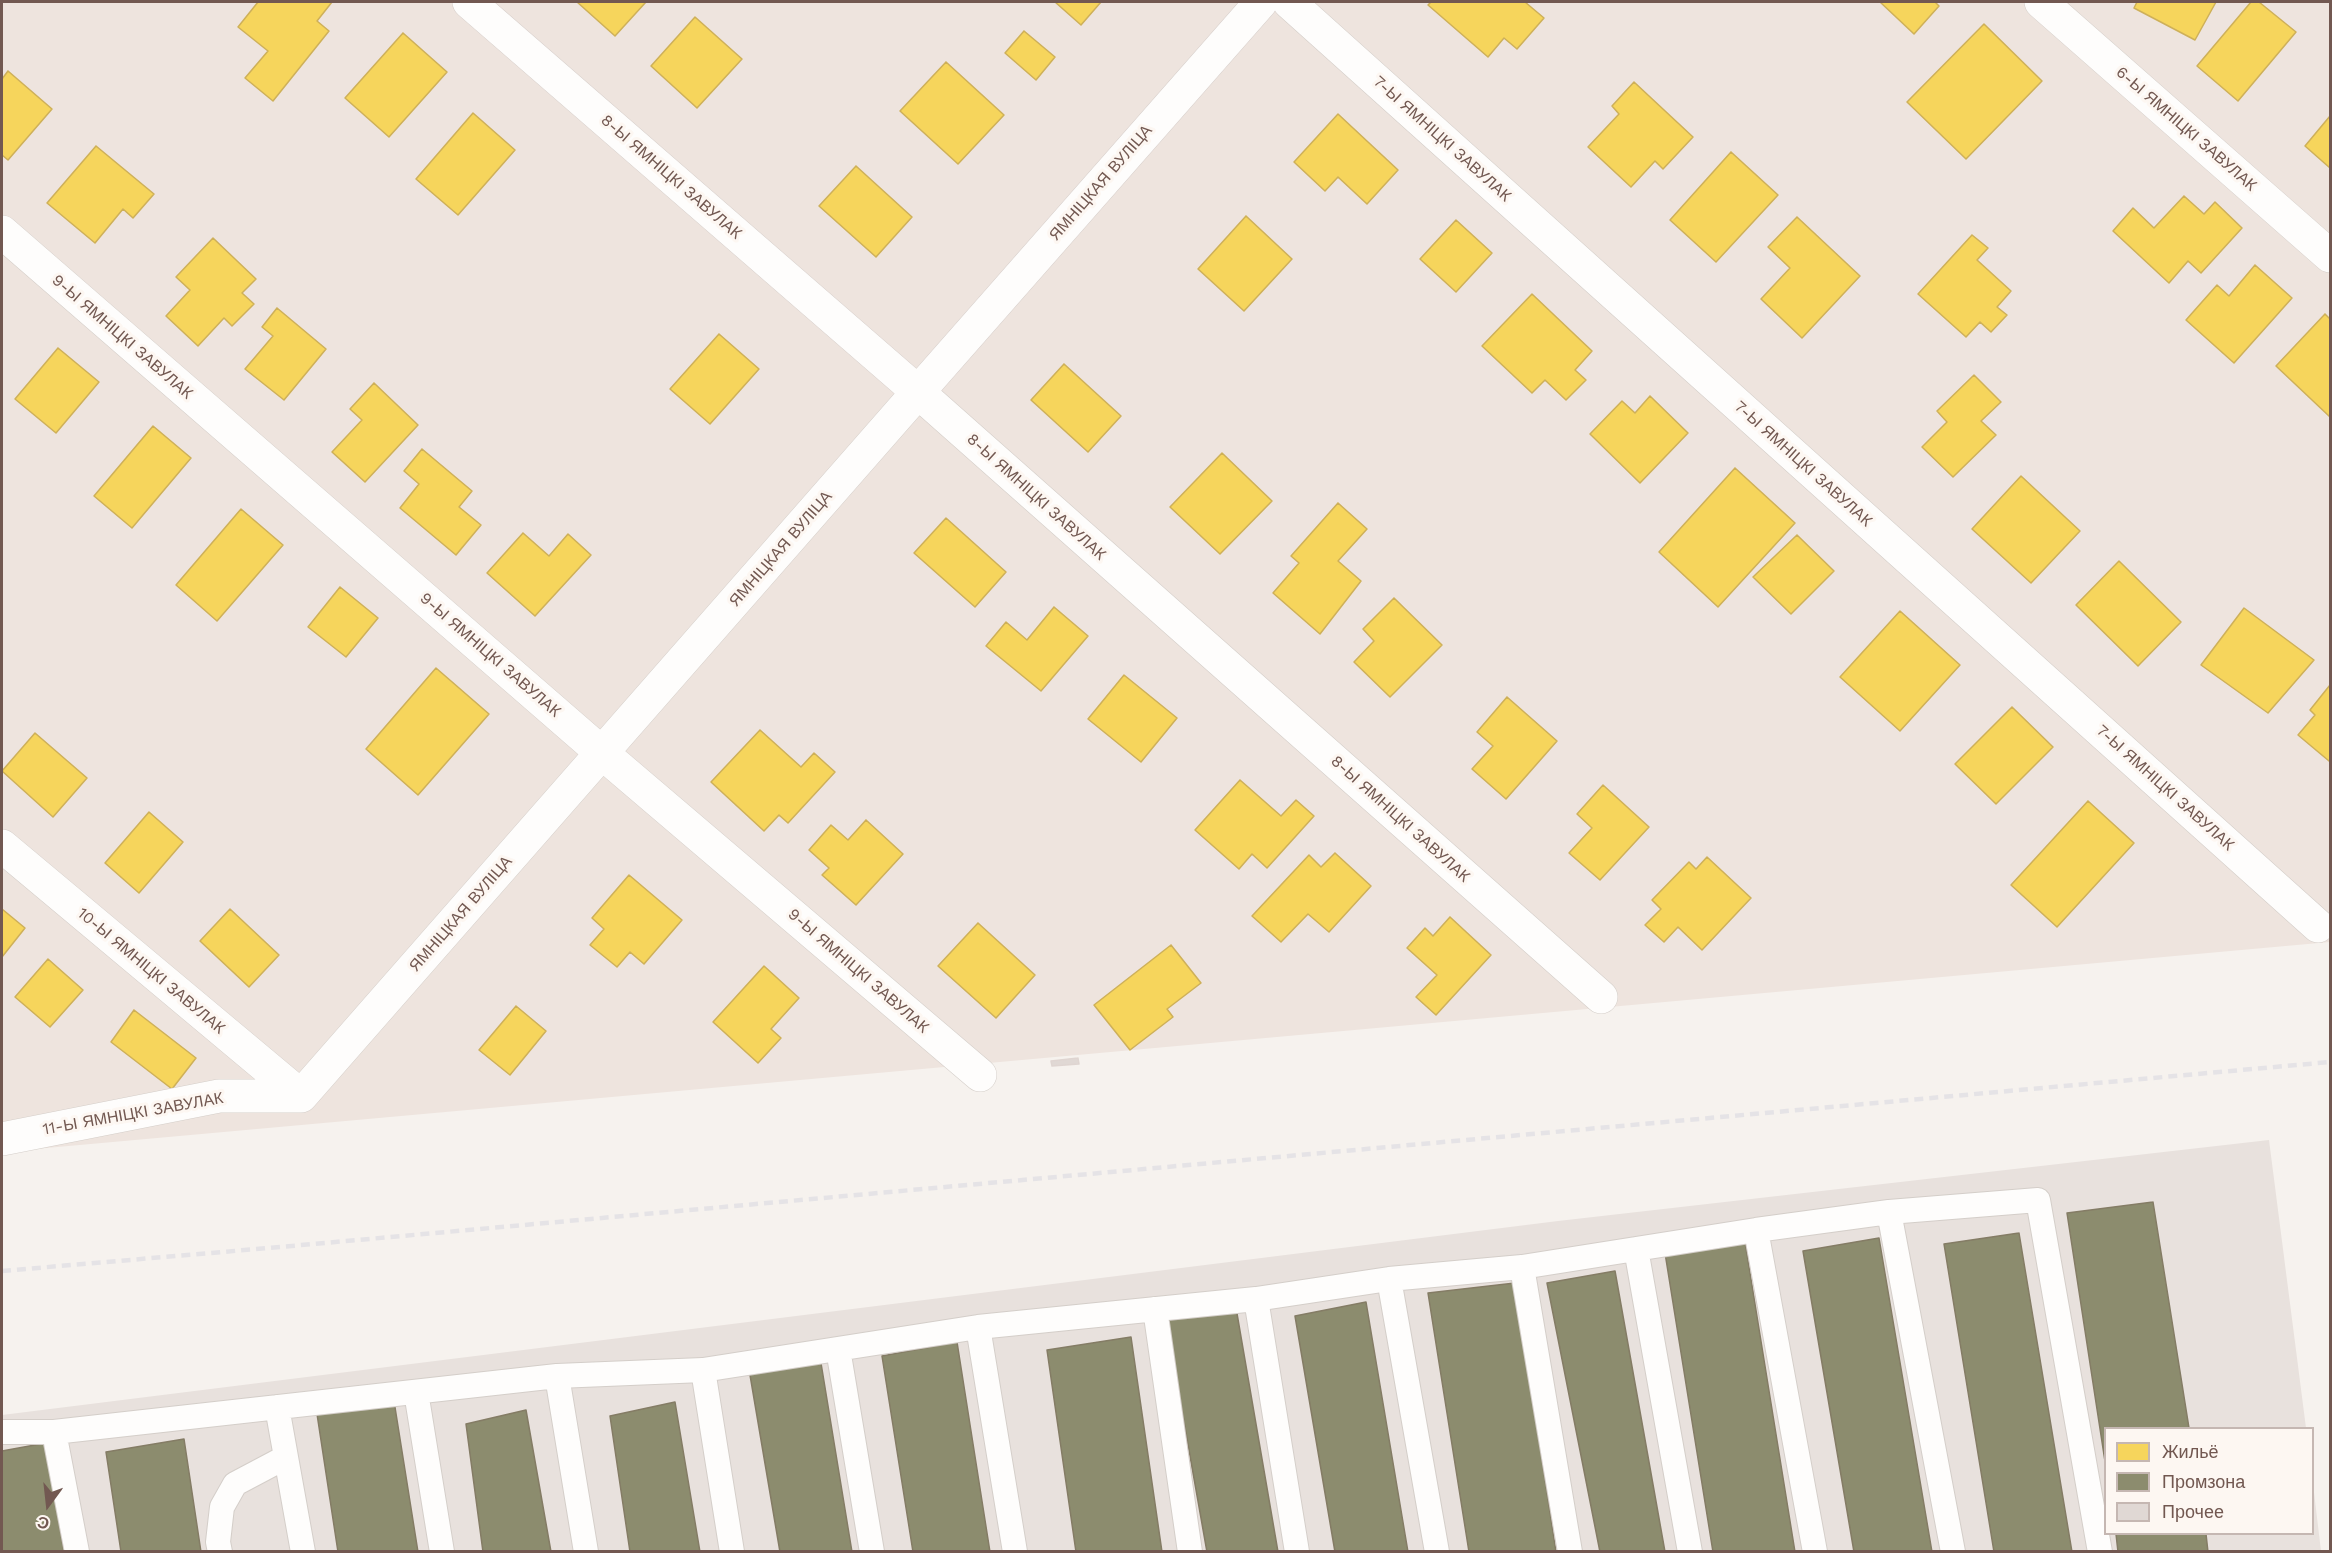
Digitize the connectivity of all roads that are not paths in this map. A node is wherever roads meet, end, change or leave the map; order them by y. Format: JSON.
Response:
{"nodes":[{"id":1,"x":469,"y":2,"type":"edge"},
{"id":2,"x":1261,"y":2,"type":"edge"},
{"id":3,"x":1289,"y":2,"type":"edge"},
{"id":4,"x":2041,"y":2,"type":"edge"},
{"id":5,"x":2,"y":232,"type":"edge"},
{"id":6,"x":2331,"y":256,"type":"edge"},
{"id":7,"x":918,"y":392,"type":"junction"},
{"id":8,"x":602,"y":753,"type":"junction"},
{"id":9,"x":2,"y":846,"type":"edge"},
{"id":10,"x":2318,"y":926,"type":"dead end"},
{"id":11,"x":1600,"y":997,"type":"dead end"},
{"id":12,"x":980,"y":1075,"type":"dead end"},
{"id":13,"x":301,"y":1096,"type":"junction"},
{"id":14,"x":2,"y":1139,"type":"edge"},
{"id":15,"x":1889,"y":1212,"type":"junction"},
{"id":16,"x":1756,"y":1230,"type":"junction"},
{"id":17,"x":1636,"y":1249,"type":"junction"},
{"id":18,"x":1522,"y":1267,"type":"junction"},
{"id":19,"x":1389,"y":1278,"type":"junction"},
{"id":20,"x":1256,"y":1299,"type":"junction"},
{"id":21,"x":1155,"y":1309,"type":"junction"},
{"id":22,"x":978,"y":1327,"type":"junction"},
{"id":23,"x":838,"y":1349,"type":"junction"},
{"id":24,"x":703,"y":1370,"type":"junction"},
{"id":25,"x":557,"y":1376,"type":"junction"},
{"id":26,"x":416,"y":1392,"type":"junction"},
{"id":27,"x":277,"y":1407,"type":"junction"},
{"id":28,"x":2,"y":1432,"type":"edge"},
{"id":29,"x":54,"y":1432,"type":"junction"},
{"id":30,"x":286,"y":1457,"type":"junction"},
{"id":31,"x":77,"y":1551,"type":"edge"},
{"id":32,"x":220,"y":1551,"type":"edge"},
{"id":33,"x":303,"y":1551,"type":"edge"},
{"id":34,"x":442,"y":1551,"type":"edge"},
{"id":35,"x":586,"y":1551,"type":"edge"},
{"id":36,"x":732,"y":1551,"type":"edge"},
{"id":37,"x":872,"y":1551,"type":"edge"},
{"id":38,"x":1015,"y":1551,"type":"edge"},
{"id":39,"x":1190,"y":1551,"type":"edge"},
{"id":40,"x":1297,"y":1551,"type":"edge"},
{"id":41,"x":1437,"y":1551,"type":"edge"},
{"id":42,"x":1570,"y":1551,"type":"edge"},
{"id":43,"x":1690,"y":1551,"type":"edge"},
{"id":44,"x":1815,"y":1551,"type":"edge"},
{"id":45,"x":1953,"y":1551,"type":"edge"},
{"id":46,"x":2100,"y":1551,"type":"edge"}],
"edges":[{"from":1,"to":7,"type":"street","name":"8-Ы ЯМНІЦКІ ЗАВУЛАК"},
{"from":2,"to":7,"type":"street","name":"ЯМНІЦКАЯ ВУЛІЦА"},
{"from":3,"to":10,"type":"street","name":"7-Ы ЯМНІЦКІ ЗАВУЛАК"},
{"from":4,"to":6,"type":"street","name":"6-Ы ЯМНІЦКІ ЗАВУЛАК"},
{"from":5,"to":8,"type":"street","name":"9-Ы ЯМНІЦКІ ЗАВУЛАК"},
{"from":7,"to":8,"type":"street","name":"ЯМНІЦКАЯ ВУЛІЦА"},
{"from":7,"to":11,"type":"street","name":"8-Ы ЯМНІЦКІ ЗАВУЛАК"},
{"from":8,"to":12,"type":"street","name":"9-Ы ЯМНІЦКІ ЗАВУЛАК"},
{"from":8,"to":13,"type":"street","name":"ЯМНІЦКАЯ ВУЛІЦА"},
{"from":9,"to":13,"type":"street","name":"10-Ы ЯМНІЦКІ ЗАВУЛАК"},
{"from":13,"to":14,"type":"street","name":"11-Ы ЯМНІЦКІ ЗАВУЛАК"},
{"from":15,"to":16,"type":"lane"},
{"from":15,"to":45,"type":"lane"},
{"from":15,"to":46,"type":"lane"},
{"from":16,"to":17,"type":"lane"},
{"from":16,"to":44,"type":"lane"},
{"from":17,"to":18,"type":"lane"},
{"from":17,"to":43,"type":"lane"},
{"from":18,"to":19,"type":"lane"},
{"from":18,"to":42,"type":"lane"},
{"from":19,"to":20,"type":"lane"},
{"from":19,"to":41,"type":"lane"},
{"from":20,"to":21,"type":"lane"},
{"from":20,"to":40,"type":"lane"},
{"from":21,"to":22,"type":"lane"},
{"from":21,"to":39,"type":"lane"},
{"from":22,"to":23,"type":"lane"},
{"from":22,"to":38,"type":"lane"},
{"from":23,"to":24,"type":"lane"},
{"from":23,"to":37,"type":"lane"},
{"from":24,"to":25,"type":"lane"},
{"from":24,"to":36,"type":"lane"},
{"from":25,"to":26,"type":"lane"},
{"from":25,"to":35,"type":"lane"},
{"from":26,"to":27,"type":"lane"},
{"from":26,"to":34,"type":"lane"},
{"from":27,"to":29,"type":"lane"},
{"from":27,"to":30,"type":"lane"},
{"from":28,"to":29,"type":"lane"},
{"from":29,"to":31,"type":"lane"},
{"from":30,"to":32,"type":"lane"},
{"from":30,"to":33,"type":"lane"}]}
